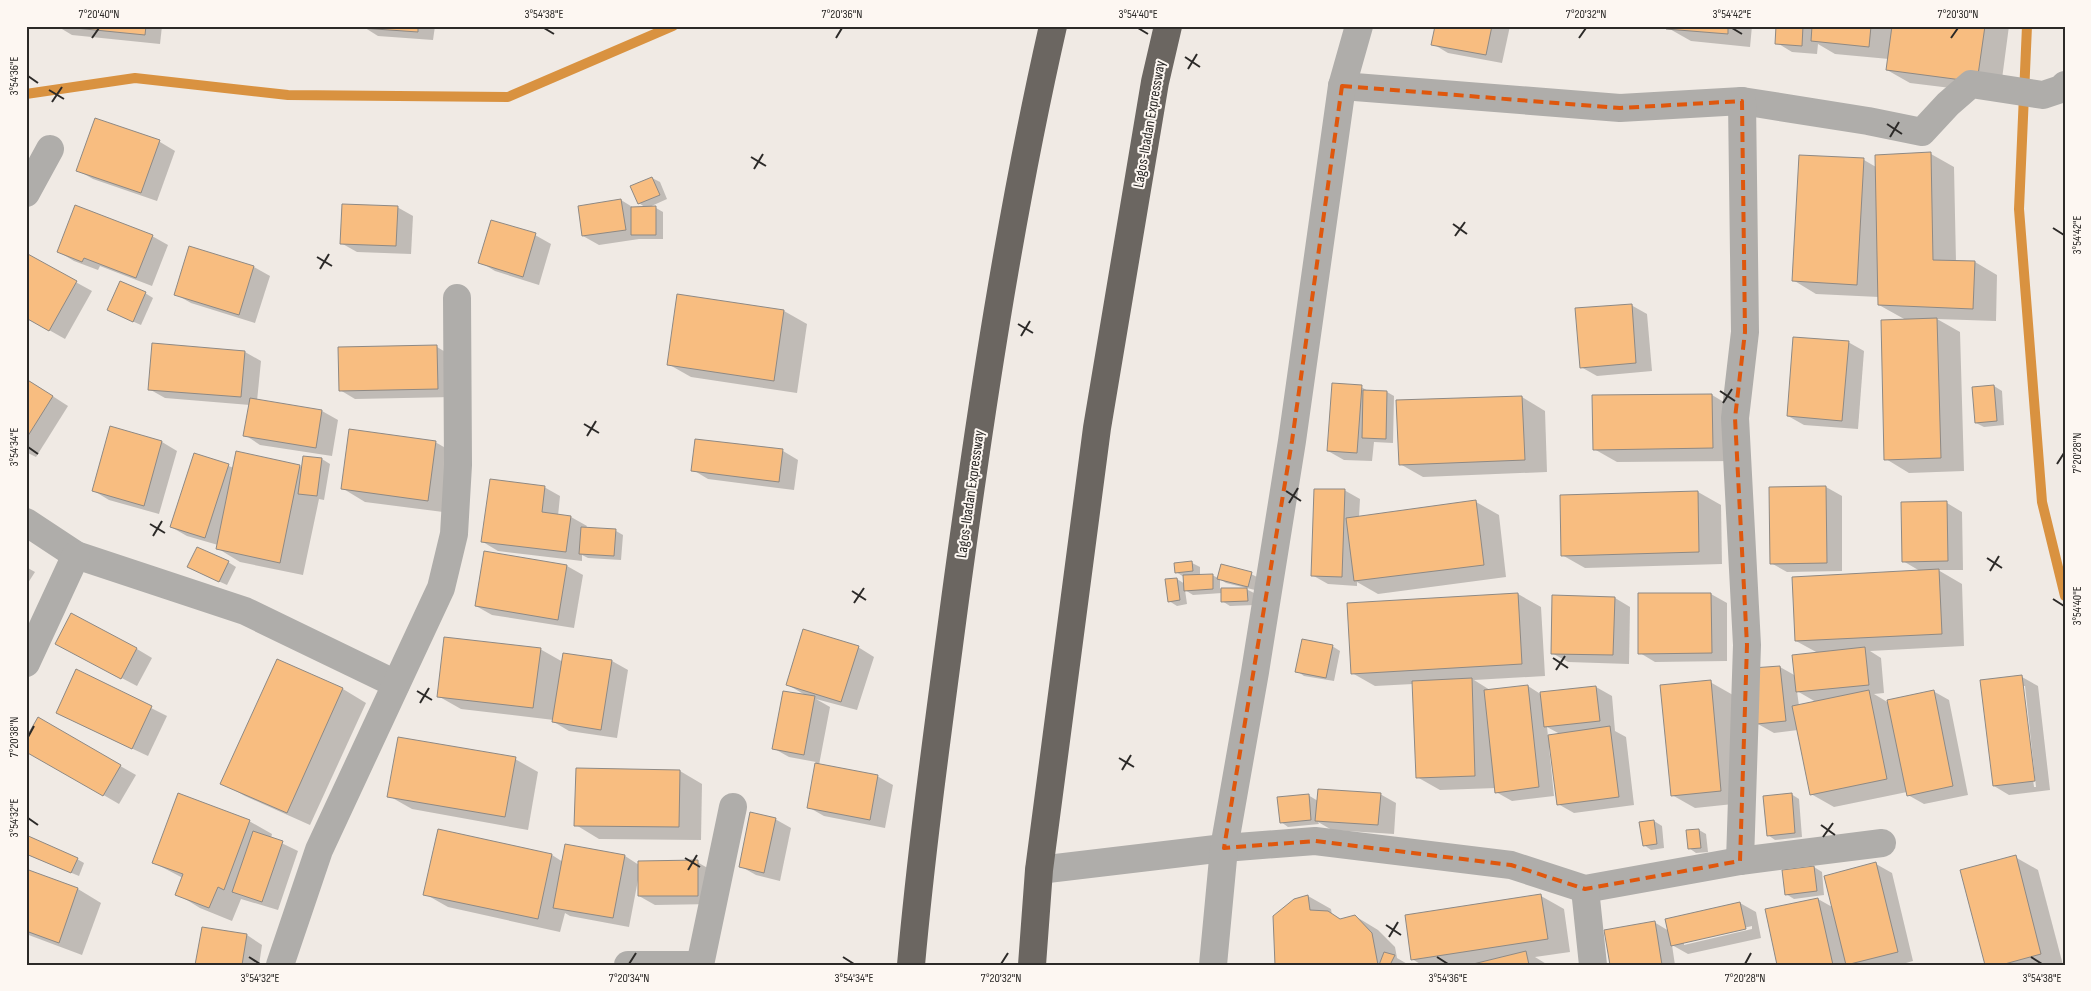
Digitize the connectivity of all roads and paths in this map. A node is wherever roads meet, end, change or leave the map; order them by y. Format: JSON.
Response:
{"nodes":[{"id":1,"x":1053,"y":26,"type":"edge"},
{"id":2,"x":1168,"y":26,"type":"edge"},
{"id":3,"x":1359,"y":26,"type":"edge"},
{"id":4,"x":1342,"y":86,"type":"junction"},
{"id":5,"x":2065,"y":86,"type":"edge"},
{"id":6,"x":1742,"y":101,"type":"junction"},
{"id":7,"x":50,"y":150,"type":"dead end"},
{"id":8,"x":26,"y":193,"type":"edge"},
{"id":9,"x":457,"y":298,"type":"dead end"},
{"id":10,"x":26,"y":522,"type":"edge"},
{"id":11,"x":76,"y":555,"type":"junction"},
{"id":12,"x":26,"y":663,"type":"edge"},
{"id":13,"x":396,"y":684,"type":"junction"},
{"id":14,"x":733,"y":807,"type":"dead end"},
{"id":15,"x":1882,"y":843,"type":"dead end"},
{"id":16,"x":1224,"y":848,"type":"junction"},
{"id":17,"x":1740,"y":861,"type":"junction"},
{"id":18,"x":1039,"y":870,"type":"junction"},
{"id":19,"x":1584,"y":889,"type":"junction"},
{"id":20,"x":280,"y":965,"type":"edge"},
{"id":21,"x":628,"y":965,"type":"edge"},
{"id":22,"x":700,"y":965,"type":"edge"},
{"id":23,"x":911,"y":965,"type":"edge"},
{"id":24,"x":1032,"y":965,"type":"edge"},
{"id":25,"x":1212,"y":965,"type":"edge"},
{"id":26,"x":1593,"y":965,"type":"edge"}],
"edges":[{"from":1,"to":23,"type":"highway","name":"Lagos-Ibadan Expressway"},
{"from":2,"to":18,"type":"highway","name":"Lagos-Ibadan Expressway"},
{"from":3,"to":4,"type":"street"},
{"from":4,"to":6,"type":"street"},
{"from":4,"to":16,"type":"street"},
{"from":5,"to":6,"type":"street"},
{"from":6,"to":17,"type":"street"},
{"from":7,"to":8,"type":"street"},
{"from":9,"to":13,"type":"street"},
{"from":10,"to":11,"type":"street"},
{"from":11,"to":12,"type":"street"},
{"from":11,"to":13,"type":"street"},
{"from":13,"to":20,"type":"street"},
{"from":14,"to":22,"type":"street"},
{"from":15,"to":17,"type":"street"},
{"from":16,"to":18,"type":"street"},
{"from":16,"to":19,"type":"street"},
{"from":16,"to":25,"type":"street"},
{"from":17,"to":19,"type":"street"},
{"from":18,"to":24,"type":"highway","name":"Lagos-Ibadan Expressway"},
{"from":19,"to":26,"type":"street"},
{"from":21,"to":22,"type":"street"}]}
